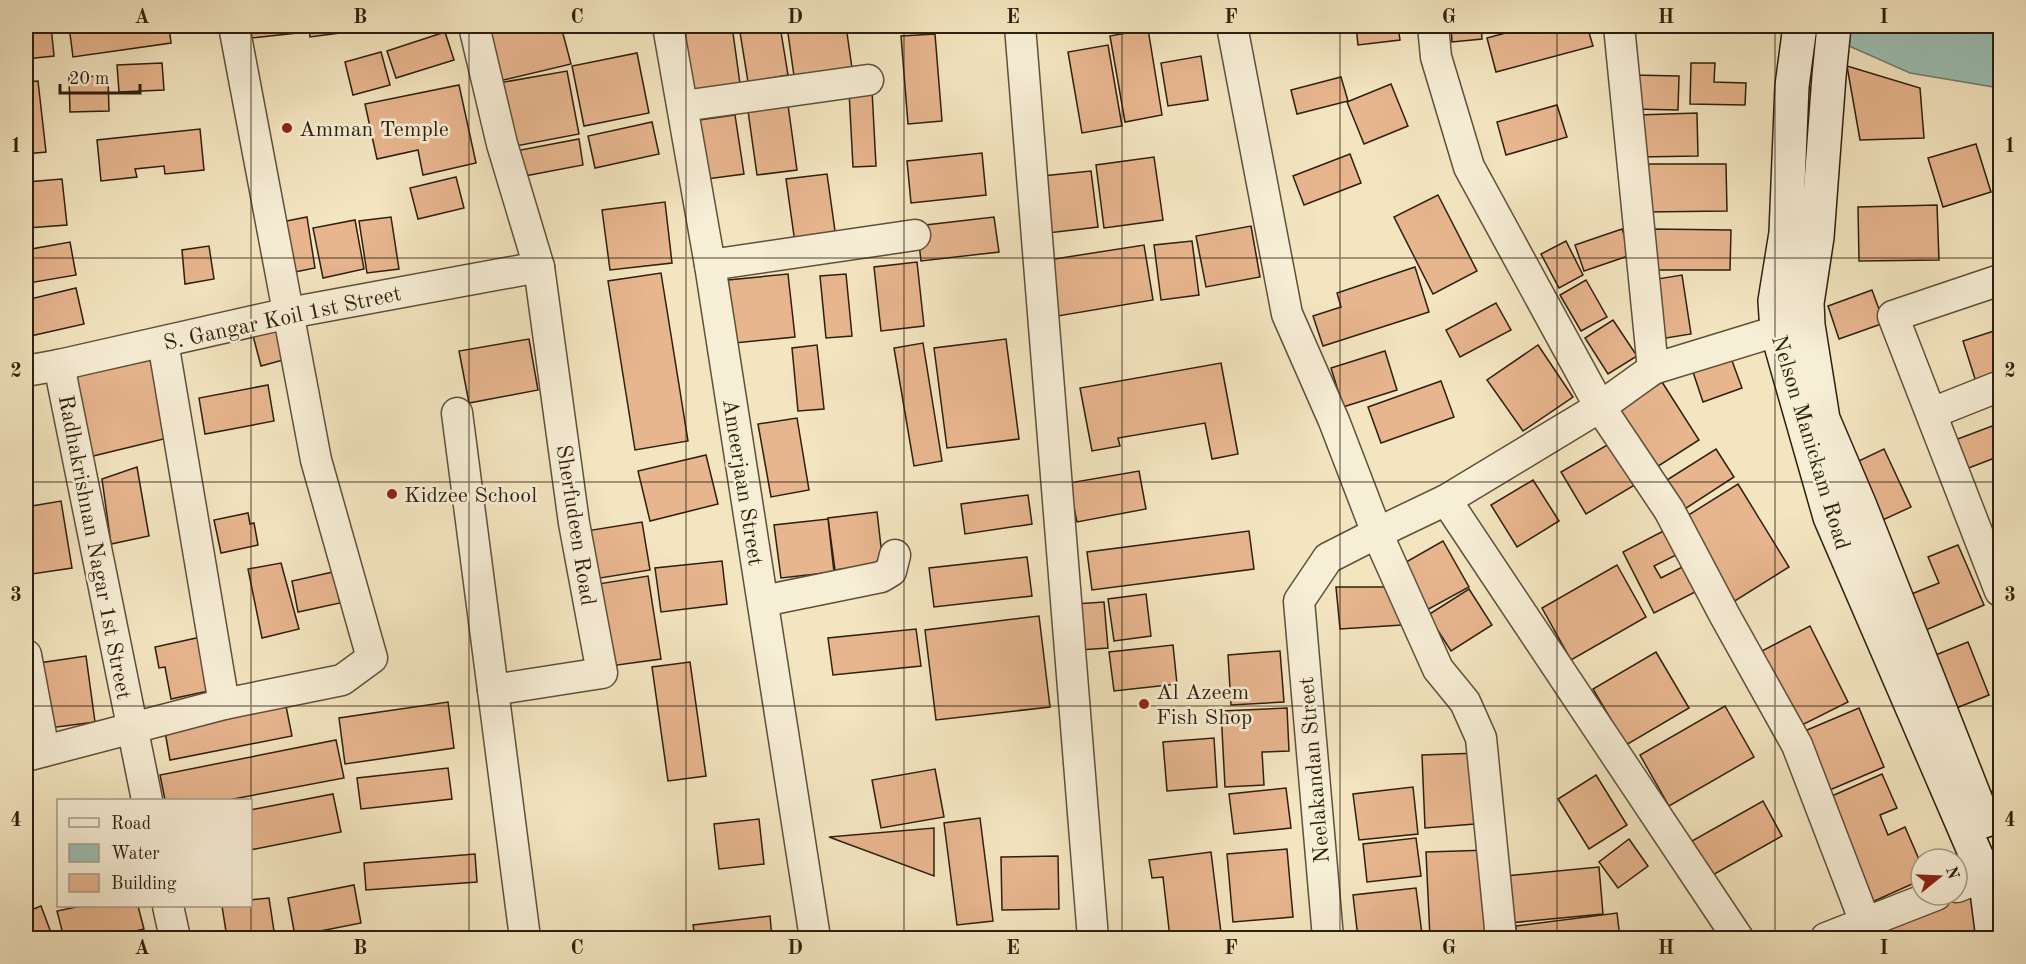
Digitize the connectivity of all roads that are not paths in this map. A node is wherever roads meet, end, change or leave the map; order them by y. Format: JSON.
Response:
{"nodes":[{"id":1,"x":234,"y":26,"type":"edge"},
{"id":2,"x":474,"y":26,"type":"edge"},
{"id":3,"x":668,"y":26,"type":"edge"},
{"id":4,"x":1020,"y":26,"type":"edge"},
{"id":5,"x":1232,"y":26,"type":"edge"},
{"id":6,"x":1433,"y":26,"type":"edge"},
{"id":7,"x":1619,"y":26,"type":"edge"},
{"id":8,"x":1800,"y":26,"type":"edge"},
{"id":9,"x":1834,"y":26,"type":"edge"},
{"id":10,"x":868,"y":80,"type":"dead end"},
{"id":11,"x":683,"y":106,"type":"junction"},
{"id":12,"x":915,"y":235,"type":"dead end"},
{"id":13,"x":710,"y":265,"type":"junction"},
{"id":14,"x":539,"y":267,"type":"junction"},
{"id":15,"x":2001,"y":280,"type":"edge"},
{"id":16,"x":289,"y":313,"type":"junction"},
{"id":17,"x":1776,"y":331,"type":"junction"},
{"id":18,"x":163,"y":342,"type":"junction"},
{"id":19,"x":59,"y":365,"type":"junction"},
{"id":20,"x":1653,"y":369,"type":"junction"},
{"id":21,"x":26,"y":371,"type":"edge"},
{"id":22,"x":2001,"y":386,"type":"edge"},
{"id":23,"x":1600,"y":407,"type":"junction"},
{"id":24,"x":457,"y":413,"type":"dead end"},
{"id":25,"x":1932,"y":413,"type":"junction"},
{"id":26,"x":1446,"y":500,"type":"junction"},
{"id":27,"x":1377,"y":532,"type":"junction"},
{"id":28,"x":896,"y":555,"type":"dead end"},
{"id":29,"x":2001,"y":591,"type":"edge"},
{"id":30,"x":763,"y":601,"type":"junction"},
{"id":31,"x":26,"y":655,"type":"edge"},
{"id":32,"x":493,"y":690,"type":"junction"},
{"id":33,"x":224,"y":704,"type":"junction"},
{"id":34,"x":132,"y":729,"type":"junction"},
{"id":35,"x":35,"y":754,"type":"edge"},
{"id":36,"x":147,"y":799,"type":"edge"},
{"id":37,"x":1981,"y":875,"type":"edge"},
{"id":38,"x":1909,"y":905,"type":"edge"},
{"id":39,"x":168,"y":907,"type":"edge"},
{"id":40,"x":1865,"y":922,"type":"junction"},
{"id":41,"x":175,"y":939,"type":"edge"},
{"id":42,"x":525,"y":939,"type":"edge"},
{"id":43,"x":815,"y":939,"type":"edge"},
{"id":44,"x":1093,"y":939,"type":"edge"},
{"id":45,"x":1328,"y":939,"type":"edge"},
{"id":46,"x":1501,"y":939,"type":"edge"},
{"id":47,"x":1738,"y":939,"type":"edge"},
{"id":48,"x":1826,"y":939,"type":"edge"},
{"id":49,"x":1993,"y":939,"type":"edge"}],
"edges":[{"from":1,"to":16,"type":"street"},
{"from":2,"to":14,"type":"street","name":"Sherfudeen Road"},
{"from":3,"to":11,"type":"street","name":"Ameerjaan Street"},
{"from":4,"to":44,"type":"street"},
{"from":5,"to":27,"type":"street"},
{"from":6,"to":23,"type":"street"},
{"from":7,"to":20,"type":"street"},
{"from":8,"to":17,"type":"main road","name":"Nelson Manickam Road"},
{"from":9,"to":37,"type":"main road","name":"Nelson Manickam Road"},
{"from":10,"to":11,"type":"street"},
{"from":11,"to":13,"type":"street","name":"Ameerjaan Street"},
{"from":12,"to":13,"type":"street"},
{"from":13,"to":30,"type":"street","name":"Ameerjaan Street"},
{"from":14,"to":16,"type":"street","name":"S. Gangar Koil 1st Street"},
{"from":14,"to":32,"type":"street","name":"Sherfudeen Road"},
{"from":15,"to":25,"type":"street"},
{"from":16,"to":18,"type":"street","name":"S. Gangar Koil 1st Street"},
{"from":16,"to":33,"type":"street"},
{"from":17,"to":20,"type":"street"},
{"from":17,"to":37,"type":"main road","name":"Nelson Manickam Road"},
{"from":18,"to":19,"type":"street","name":"S. Gangar Koil 1st Street"},
{"from":18,"to":33,"type":"street"},
{"from":19,"to":21,"type":"street","name":"S. Gangar Koil 1st Street"},
{"from":19,"to":34,"type":"street","name":"Radhakrishnan Nagar 1st Street"},
{"from":20,"to":23,"type":"street"},
{"from":22,"to":25,"type":"street"},
{"from":23,"to":26,"type":"street"},
{"from":23,"to":40,"type":"street"},
{"from":24,"to":32,"type":"street"},
{"from":25,"to":29,"type":"street"},
{"from":26,"to":27,"type":"street"},
{"from":26,"to":47,"type":"street"},
{"from":27,"to":45,"type":"street","name":"Neelakandan Street"},
{"from":27,"to":46,"type":"street"},
{"from":28,"to":30,"type":"street"},
{"from":30,"to":43,"type":"street","name":"Ameerjaan Street"},
{"from":31,"to":35,"type":"street"},
{"from":32,"to":42,"type":"street"},
{"from":33,"to":34,"type":"street"},
{"from":34,"to":35,"type":"street"},
{"from":34,"to":36,"type":"street","name":"Radhakrishnan Nagar 1st Street"},
{"from":37,"to":49,"type":"main road","name":"Nelson Manickam Road"},
{"from":38,"to":40,"type":"street"},
{"from":39,"to":41,"type":"street"},
{"from":40,"to":48,"type":"street"}]}
